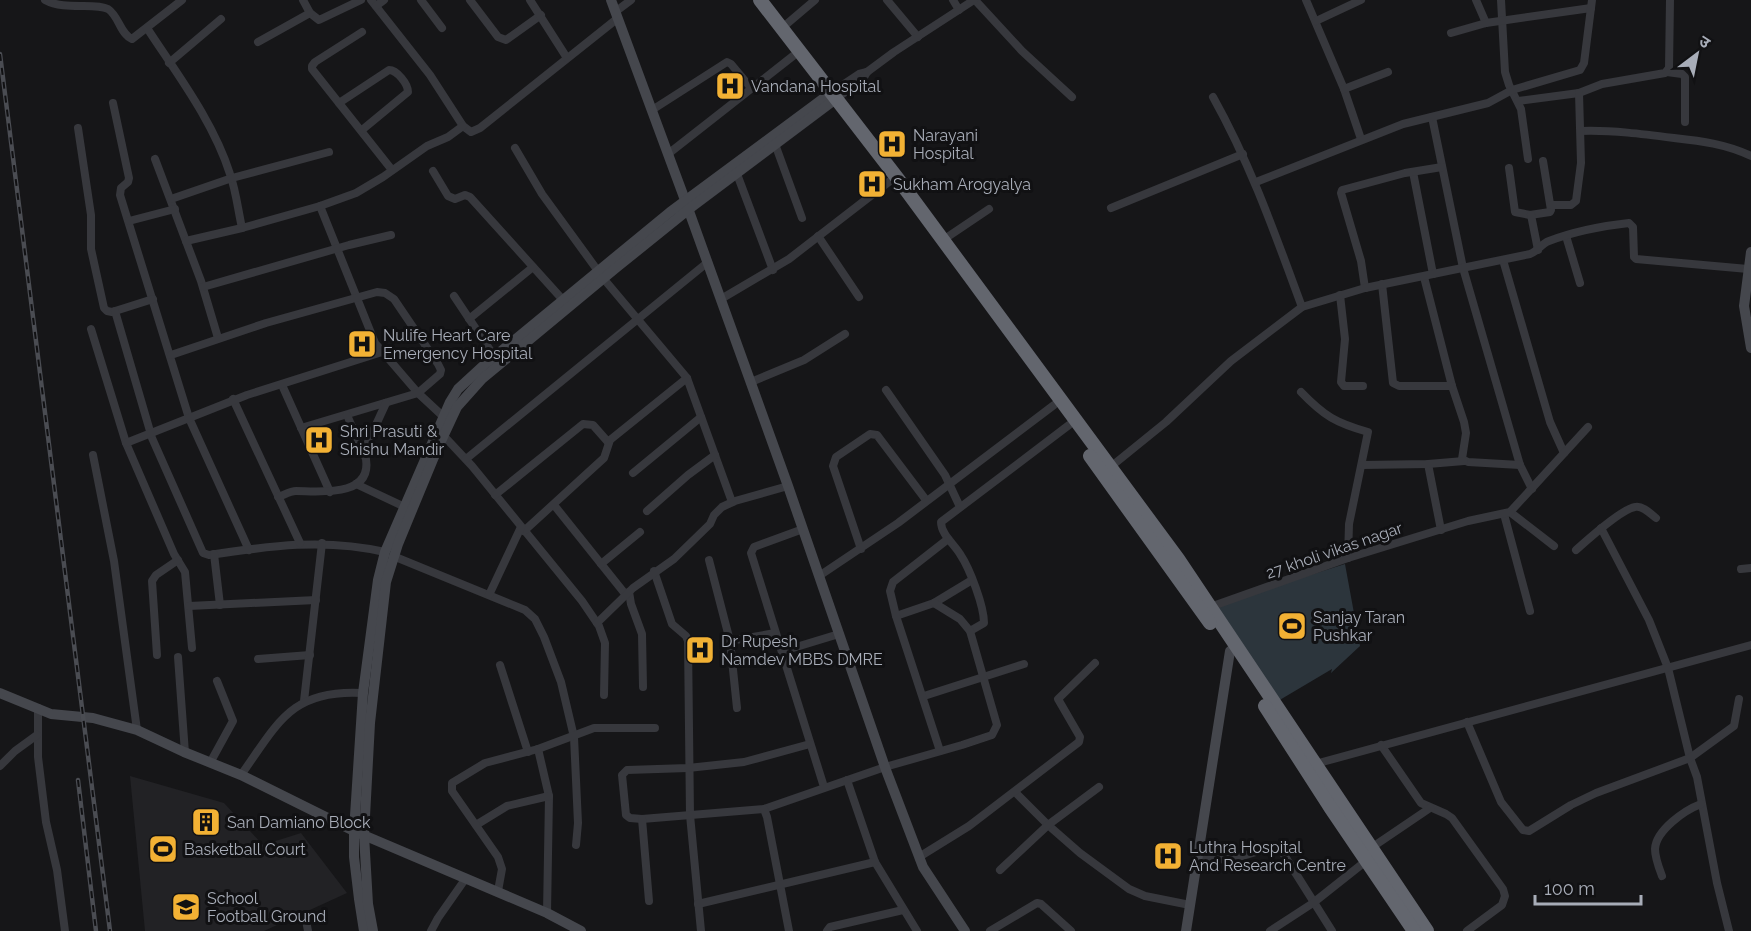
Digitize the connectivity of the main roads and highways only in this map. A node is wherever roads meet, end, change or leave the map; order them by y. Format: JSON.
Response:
{"nodes":[{"id":1,"x":611,"y":0,"type":"edge"},
{"id":2,"x":749,"y":0,"type":"edge"},
{"id":3,"x":760,"y":0,"type":"edge"},
{"id":4,"x":831,"y":98,"type":"junction"},
{"id":5,"x":687,"y":205,"type":"junction"},
{"id":6,"x":1751,"y":252,"type":"edge"},
{"id":7,"x":601,"y":275,"type":"junction"},
{"id":8,"x":975,"y":290,"type":"junction"},
{"id":9,"x":1751,"y":348,"type":"edge"},
{"id":10,"x":446,"y":419,"type":"junction"},
{"id":11,"x":440,"y":433,"type":"junction"},
{"id":12,"x":1106,"y":471,"type":"junction"},
{"id":13,"x":389,"y":554,"type":"junction"},
{"id":14,"x":1230,"y":651,"type":"junction"},
{"id":15,"x":0,"y":693,"type":"edge"},
{"id":16,"x":359,"y":833,"type":"junction"},
{"id":17,"x":1368,"y":854,"type":"junction"},
{"id":18,"x":364,"y":931,"type":"edge"},
{"id":19,"x":373,"y":931,"type":"edge"},
{"id":20,"x":581,"y":931,"type":"edge"},
{"id":21,"x":965,"y":931,"type":"edge"},
{"id":22,"x":1186,"y":931,"type":"edge"},
{"id":23,"x":1414,"y":931,"type":"edge"},
{"id":24,"x":1427,"y":931,"type":"edge"}],
"edges":[{"from":1,"to":5,"type":"main road"},
{"from":2,"to":4,"type":"highway"},
{"from":3,"to":4,"type":"highway"},
{"from":4,"to":5,"type":"main road"},
{"from":4,"to":5,"type":"main road"},
{"from":4,"to":8,"type":"highway"},
{"from":4,"to":8,"type":"highway"},
{"from":5,"to":7,"type":"main road"},
{"from":5,"to":21,"type":"main road"},
{"from":6,"to":9,"type":"main road"},
{"from":7,"to":10,"type":"main road"},
{"from":7,"to":10,"type":"main road"},
{"from":8,"to":12,"type":"highway"},
{"from":8,"to":12,"type":"highway"},
{"from":10,"to":11,"type":"main road"},
{"from":11,"to":13,"type":"main road"},
{"from":11,"to":13,"type":"main road"},
{"from":12,"to":14,"type":"highway"},
{"from":12,"to":17,"type":"highway"},
{"from":13,"to":16,"type":"main road"},
{"from":13,"to":16,"type":"main road"},
{"from":14,"to":17,"type":"highway"},
{"from":14,"to":22,"type":"main road"},
{"from":15,"to":16,"type":"main road"},
{"from":16,"to":18,"type":"main road"},
{"from":16,"to":19,"type":"main road"},
{"from":16,"to":20,"type":"main road"},
{"from":17,"to":23,"type":"highway"},
{"from":17,"to":24,"type":"highway"}]}
